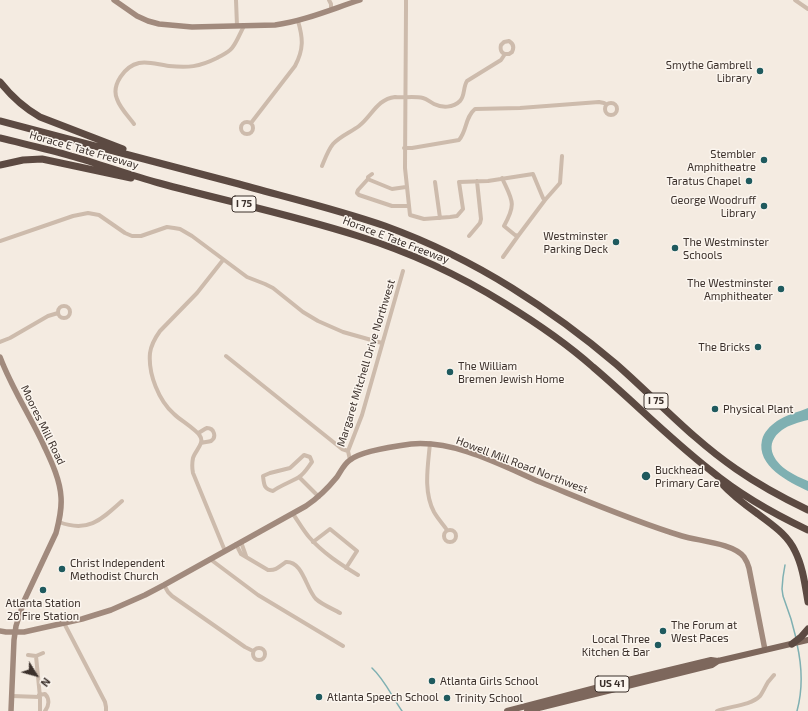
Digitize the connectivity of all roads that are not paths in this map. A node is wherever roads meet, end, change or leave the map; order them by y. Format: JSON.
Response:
{"nodes":[{"id":1,"x":114,"y":0,"type":"edge"},
{"id":2,"x":236,"y":0,"type":"edge"},
{"id":3,"x":329,"y":0,"type":"edge"},
{"id":4,"x":360,"y":0,"type":"edge"},
{"id":5,"x":406,"y":0,"type":"edge"},
{"id":6,"x":796,"y":0,"type":"edge"},
{"id":7,"x":331,"y":9,"type":"junction"},
{"id":8,"x":808,"y":9,"type":"edge"},
{"id":9,"x":298,"y":20,"type":"junction"},
{"id":10,"x":237,"y":26,"type":"junction"},
{"id":11,"x":244,"y":26,"type":"junction"},
{"id":12,"x":505,"y":54,"type":"dead end"},
{"id":13,"x":0,"y":82,"type":"edge"},
{"id":14,"x":406,"y":98,"type":"junction"},
{"id":15,"x":606,"y":104,"type":"dead end"},
{"id":16,"x":0,"y":122,"type":"edge"},
{"id":17,"x":251,"y":123,"type":"dead end"},
{"id":18,"x":134,"y":124,"type":"dead end"},
{"id":19,"x":0,"y":138,"type":"edge"},
{"id":20,"x":404,"y":148,"type":"junction"},
{"id":21,"x":562,"y":156,"type":"dead end"},
{"id":22,"x":143,"y":158,"type":"junction"},
{"id":23,"x":0,"y":165,"type":"edge"},
{"id":24,"x":322,"y":166,"type":"dead end"},
{"id":25,"x":372,"y":174,"type":"dead end"},
{"id":26,"x":502,"y":178,"type":"junction"},
{"id":27,"x":368,"y":179,"type":"junction"},
{"id":28,"x":477,"y":181,"type":"junction"},
{"id":29,"x":435,"y":182,"type":"dead end"},
{"id":30,"x":159,"y":183,"type":"junction"},
{"id":31,"x":406,"y":187,"type":"junction"},
{"id":32,"x":545,"y":200,"type":"junction"},
{"id":33,"x":409,"y":206,"type":"junction"},
{"id":34,"x":440,"y":218,"type":"junction"},
{"id":35,"x":469,"y":236,"type":"dead end"},
{"id":36,"x":518,"y":236,"type":"junction"},
{"id":37,"x":0,"y":240,"type":"edge"},
{"id":38,"x":503,"y":257,"type":"dead end"},
{"id":39,"x":223,"y":260,"type":"junction"},
{"id":40,"x":403,"y":272,"type":"dead end"},
{"id":41,"x":58,"y":313,"type":"dead end"},
{"id":42,"x":0,"y":342,"type":"edge"},
{"id":43,"x":382,"y":343,"type":"junction"},
{"id":44,"x":226,"y":356,"type":"dead end"},
{"id":45,"x":0,"y":357,"type":"edge"},
{"id":46,"x":198,"y":433,"type":"junction"},
{"id":47,"x":430,"y":443,"type":"junction"},
{"id":48,"x":201,"y":444,"type":"junction"},
{"id":49,"x":348,"y":451,"type":"junction"},
{"id":50,"x":350,"y":460,"type":"junction"},
{"id":51,"x":712,"y":472,"type":"junction"},
{"id":52,"x":299,"y":477,"type":"junction"},
{"id":53,"x":319,"y":497,"type":"junction"},
{"id":54,"x":122,"y":501,"type":"dead end"},
{"id":55,"x":808,"y":510,"type":"edge"},
{"id":56,"x":293,"y":514,"type":"junction"},
{"id":57,"x":59,"y":522,"type":"junction"},
{"id":58,"x":447,"y":530,"type":"dead end"},
{"id":59,"x":808,"y":530,"type":"edge"},
{"id":60,"x":313,"y":542,"type":"junction"},
{"id":61,"x":239,"y":543,"type":"junction"},
{"id":62,"x":225,"y":551,"type":"junction"},
{"id":63,"x":210,"y":560,"type":"junction"},
{"id":64,"x":346,"y":568,"type":"junction"},
{"id":65,"x":358,"y":575,"type":"dead end"},
{"id":66,"x":164,"y":585,"type":"junction"},
{"id":67,"x":808,"y":602,"type":"edge"},
{"id":68,"x":340,"y":613,"type":"dead end"},
{"id":69,"x":64,"y":623,"type":"junction"},
{"id":70,"x":808,"y":629,"type":"edge"},
{"id":71,"x":0,"y":631,"type":"edge"},
{"id":72,"x":15,"y":632,"type":"junction"},
{"id":73,"x":808,"y":640,"type":"edge"},
{"id":74,"x":792,"y":644,"type":"junction"},
{"id":75,"x":343,"y":646,"type":"dead end"},
{"id":76,"x":765,"y":650,"type":"junction"},
{"id":77,"x":253,"y":651,"type":"dead end"},
{"id":78,"x":43,"y":653,"type":"dead end"},
{"id":79,"x":28,"y":655,"type":"dead end"},
{"id":80,"x":36,"y":656,"type":"junction"},
{"id":81,"x":718,"y":661,"type":"junction"},
{"id":82,"x":774,"y":675,"type":"dead end"},
{"id":83,"x":12,"y":696,"type":"junction"},
{"id":84,"x":40,"y":696,"type":"junction"},
{"id":85,"x":519,"y":710,"type":"edge"},
{"id":86,"x":11,"y":711,"type":"edge"},
{"id":87,"x":40,"y":711,"type":"edge"},
{"id":88,"x":45,"y":711,"type":"edge"},
{"id":89,"x":106,"y":711,"type":"edge"},
{"id":90,"x":507,"y":711,"type":"edge"},
{"id":91,"x":527,"y":711,"type":"edge"},
{"id":92,"x":717,"y":711,"type":"edge"}],
"edges":[{"from":1,"to":10,"type":"main road"},
{"from":2,"to":10,"type":"street"},
{"from":3,"to":7,"type":"street"},
{"from":4,"to":7,"type":"main road"},
{"from":5,"to":14,"type":"street"},
{"from":6,"to":8,"type":"street"},
{"from":7,"to":9,"type":"main road"},
{"from":9,"to":11,"type":"main road"},
{"from":9,"to":17,"type":"street"},
{"from":10,"to":11,"type":"main road"},
{"from":11,"to":18,"type":"street"},
{"from":12,"to":14,"type":"street"},
{"from":13,"to":22,"type":"highway"},
{"from":14,"to":20,"type":"street"},
{"from":14,"to":24,"type":"street"},
{"from":15,"to":20,"type":"street"},
{"from":16,"to":22,"type":"highway","name":"Horace E Tate Freeway","number":"I 75"},
{"from":19,"to":30,"type":"highway","name":"Horace E Tate Freeway","number":"I 75"},
{"from":20,"to":31,"type":"street"},
{"from":21,"to":32,"type":"street"},
{"from":22,"to":55,"type":"highway","name":"Horace E Tate Freeway","number":"I 75"},
{"from":23,"to":30,"type":"highway"},
{"from":25,"to":27,"type":"street"},
{"from":26,"to":28,"type":"street"},
{"from":26,"to":32,"type":"street"},
{"from":26,"to":36,"type":"street"},
{"from":27,"to":31,"type":"street"},
{"from":27,"to":33,"type":"street"},
{"from":28,"to":34,"type":"street"},
{"from":28,"to":35,"type":"street"},
{"from":29,"to":34,"type":"street"},
{"from":30,"to":51,"type":"highway","name":"Horace E Tate Freeway","number":"I 75"},
{"from":31,"to":33,"type":"street"},
{"from":32,"to":36,"type":"street"},
{"from":33,"to":34,"type":"street"},
{"from":36,"to":38,"type":"street"},
{"from":37,"to":39,"type":"street"},
{"from":39,"to":43,"type":"street"},
{"from":39,"to":46,"type":"street"},
{"from":40,"to":43,"type":"street","name":"Margaret Mitchell Drive Northwest"},
{"from":41,"to":42,"type":"street"},
{"from":43,"to":49,"type":"street","name":"Margaret Mitchell Drive Northwest"},
{"from":44,"to":49,"type":"street"},
{"from":45,"to":57,"type":"main road","name":"Moores Mill Road"},
{"from":46,"to":48,"type":"street"},
{"from":46,"to":48,"type":"street"},
{"from":47,"to":50,"type":"main road","name":"Howell Mill Road Northwest"},
{"from":47,"to":58,"type":"street"},
{"from":47,"to":76,"type":"main road","name":"Howell Mill Road Northwest"},
{"from":48,"to":62,"type":"street"},
{"from":49,"to":50,"type":"street","name":"Margaret Mitchell Drive Northwest"},
{"from":50,"to":53,"type":"main road","name":"Howell Mill Road Northwest"},
{"from":51,"to":59,"type":"highway","name":"Horace E Tate Freeway","number":"I 75"},
{"from":51,"to":67,"type":"highway"},
{"from":52,"to":52,"type":"street"},
{"from":52,"to":53,"type":"street"},
{"from":53,"to":56,"type":"main road","name":"Howell Mill Road Northwest"},
{"from":54,"to":57,"type":"street"},
{"from":56,"to":60,"type":"street"},
{"from":56,"to":61,"type":"main road","name":"Howell Mill Road Northwest"},
{"from":57,"to":72,"type":"main road","name":"Moores Mill Road"},
{"from":60,"to":64,"type":"street"},
{"from":60,"to":64,"type":"street"},
{"from":61,"to":62,"type":"main road","name":"Howell Mill Road Northwest"},
{"from":61,"to":68,"type":"street"},
{"from":62,"to":63,"type":"main road","name":"Howell Mill Road Northwest"},
{"from":63,"to":66,"type":"main road","name":"Howell Mill Road Northwest"},
{"from":63,"to":75,"type":"street"},
{"from":64,"to":65,"type":"street"},
{"from":66,"to":69,"type":"main road","name":"Howell Mill Road Northwest"},
{"from":66,"to":77,"type":"street"},
{"from":69,"to":72,"type":"main road","name":"Howell Mill Road Northwest"},
{"from":69,"to":89,"type":"street"},
{"from":70,"to":74,"type":"highway"},
{"from":71,"to":72,"type":"main road","name":"Howell Mill Road Northwest"},
{"from":72,"to":83,"type":"main road","name":"Moores Mill Road"},
{"from":73,"to":74,"type":"main road","number":"US 41"},
{"from":74,"to":76,"type":"main road","number":"US 41"},
{"from":76,"to":81,"type":"main road","number":"US 41"},
{"from":78,"to":80,"type":"street"},
{"from":79,"to":80,"type":"street"},
{"from":80,"to":84,"type":"street"},
{"from":81,"to":85,"type":"main road","number":"US 41"},
{"from":81,"to":91,"type":"main road","number":"US 41"},
{"from":82,"to":92,"type":"street"},
{"from":83,"to":84,"type":"street"},
{"from":83,"to":86,"type":"main road","name":"Moores Mill Road"},
{"from":84,"to":87,"type":"street"},
{"from":84,"to":88,"type":"street"},
{"from":85,"to":90,"type":"main road","number":"US 41"}]}
